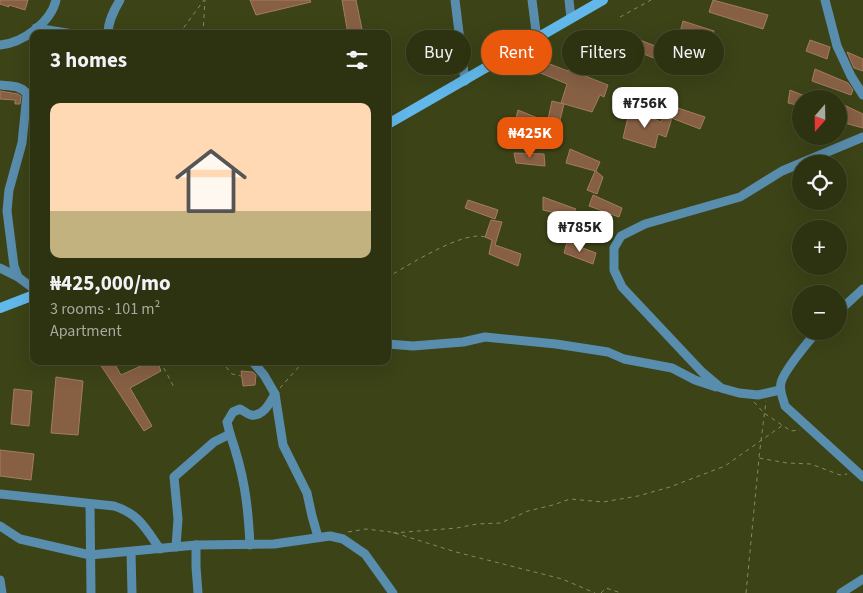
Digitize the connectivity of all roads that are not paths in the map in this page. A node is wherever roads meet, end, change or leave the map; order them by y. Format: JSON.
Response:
{"nodes":[{"id":1,"x":56,"y":0,"type":"edge"},
{"id":2,"x":120,"y":0,"type":"edge"},
{"id":3,"x":455,"y":0,"type":"edge"},
{"id":4,"x":532,"y":0,"type":"edge"},
{"id":5,"x":569,"y":0,"type":"edge"},
{"id":6,"x":603,"y":0,"type":"edge"},
{"id":7,"x":825,"y":0,"type":"edge"},
{"id":8,"x":571,"y":18,"type":"junction"},
{"id":9,"x":36,"y":28,"type":"junction"},
{"id":10,"x":33,"y":30,"type":"edge"},
{"id":11,"x":48,"y":30,"type":"edge"},
{"id":12,"x":108,"y":30,"type":"edge"},
{"id":13,"x":536,"y":30,"type":"edge"},
{"id":14,"x":552,"y":30,"type":"edge"},
{"id":15,"x":30,"y":32,"type":"edge"},
{"id":16,"x":0,"y":45,"type":"edge"},
{"id":17,"x":481,"y":72,"type":"edge"},
{"id":18,"x":465,"y":81,"type":"junction"},
{"id":19,"x":0,"y":85,"type":"edge"},
{"id":20,"x":863,"y":95,"type":"edge"},
{"id":21,"x":391,"y":122,"type":"edge"},
{"id":22,"x":863,"y":137,"type":"edge"},
{"id":23,"x":0,"y":268,"type":"edge"},
{"id":24,"x":18,"y":277,"type":"junction"},
{"id":25,"x":30,"y":286,"type":"edge"},
{"id":26,"x":863,"y":289,"type":"edge"},
{"id":27,"x":30,"y":297,"type":"edge"},
{"id":28,"x":847,"y":304,"type":"edge"},
{"id":29,"x":0,"y":308,"type":"edge"},
{"id":30,"x":810,"y":340,"type":"edge"},
{"id":31,"x":391,"y":344,"type":"edge"},
{"id":32,"x":255,"y":365,"type":"edge"},
{"id":33,"x":721,"y":388,"type":"junction"},
{"id":34,"x":780,"y":390,"type":"junction"},
{"id":35,"x":275,"y":394,"type":"junction"},
{"id":36,"x":230,"y":434,"type":"junction"},
{"id":37,"x":861,"y":475,"type":"edge"},
{"id":38,"x":0,"y":494,"type":"edge"},
{"id":39,"x":90,"y":504,"type":"junction"},
{"id":40,"x":0,"y":526,"type":"edge"},
{"id":41,"x":318,"y":536,"type":"junction"},
{"id":42,"x":250,"y":545,"type":"junction"},
{"id":43,"x":196,"y":546,"type":"junction"},
{"id":44,"x":176,"y":547,"type":"junction"},
{"id":45,"x":160,"y":548,"type":"junction"},
{"id":46,"x":131,"y":552,"type":"junction"},
{"id":47,"x":90,"y":555,"type":"junction"},
{"id":48,"x":0,"y":580,"type":"edge"},
{"id":49,"x":863,"y":580,"type":"edge"},
{"id":50,"x":2,"y":593,"type":"edge"},
{"id":51,"x":90,"y":593,"type":"edge"},
{"id":52,"x":132,"y":593,"type":"edge"},
{"id":53,"x":198,"y":593,"type":"edge"},
{"id":54,"x":393,"y":593,"type":"edge"},
{"id":55,"x":841,"y":593,"type":"edge"}],
"edges":[{"from":1,"to":9,"type":"street"},
{"from":2,"to":12,"type":"street"},
{"from":3,"to":18,"type":"street"},
{"from":4,"to":13,"type":"street"},
{"from":5,"to":8,"type":"street"},
{"from":6,"to":8,"type":"main road"},
{"from":7,"to":20,"type":"street"},
{"from":8,"to":14,"type":"main road"},
{"from":9,"to":10,"type":"street"},
{"from":9,"to":11,"type":"street"},
{"from":15,"to":16,"type":"street"},
{"from":17,"to":18,"type":"main road"},
{"from":18,"to":21,"type":"main road"},
{"from":19,"to":24,"type":"street"},
{"from":22,"to":33,"type":"street"},
{"from":23,"to":24,"type":"street"},
{"from":24,"to":25,"type":"street"},
{"from":26,"to":28,"type":"street"},
{"from":27,"to":29,"type":"main road"},
{"from":30,"to":34,"type":"street"},
{"from":31,"to":33,"type":"street"},
{"from":32,"to":35,"type":"street"},
{"from":33,"to":34,"type":"street"},
{"from":34,"to":37,"type":"street"},
{"from":35,"to":36,"type":"street"},
{"from":35,"to":41,"type":"street"},
{"from":36,"to":42,"type":"street"},
{"from":36,"to":44,"type":"street"},
{"from":38,"to":39,"type":"street"},
{"from":39,"to":45,"type":"street"},
{"from":39,"to":47,"type":"street"},
{"from":40,"to":47,"type":"street"},
{"from":41,"to":42,"type":"street"},
{"from":41,"to":54,"type":"street"},
{"from":42,"to":43,"type":"street"},
{"from":43,"to":44,"type":"street"},
{"from":43,"to":53,"type":"street"},
{"from":44,"to":45,"type":"street"},
{"from":45,"to":46,"type":"street"},
{"from":46,"to":47,"type":"street"},
{"from":46,"to":52,"type":"street"},
{"from":47,"to":51,"type":"street"},
{"from":48,"to":50,"type":"street"},
{"from":49,"to":55,"type":"street"}]}
